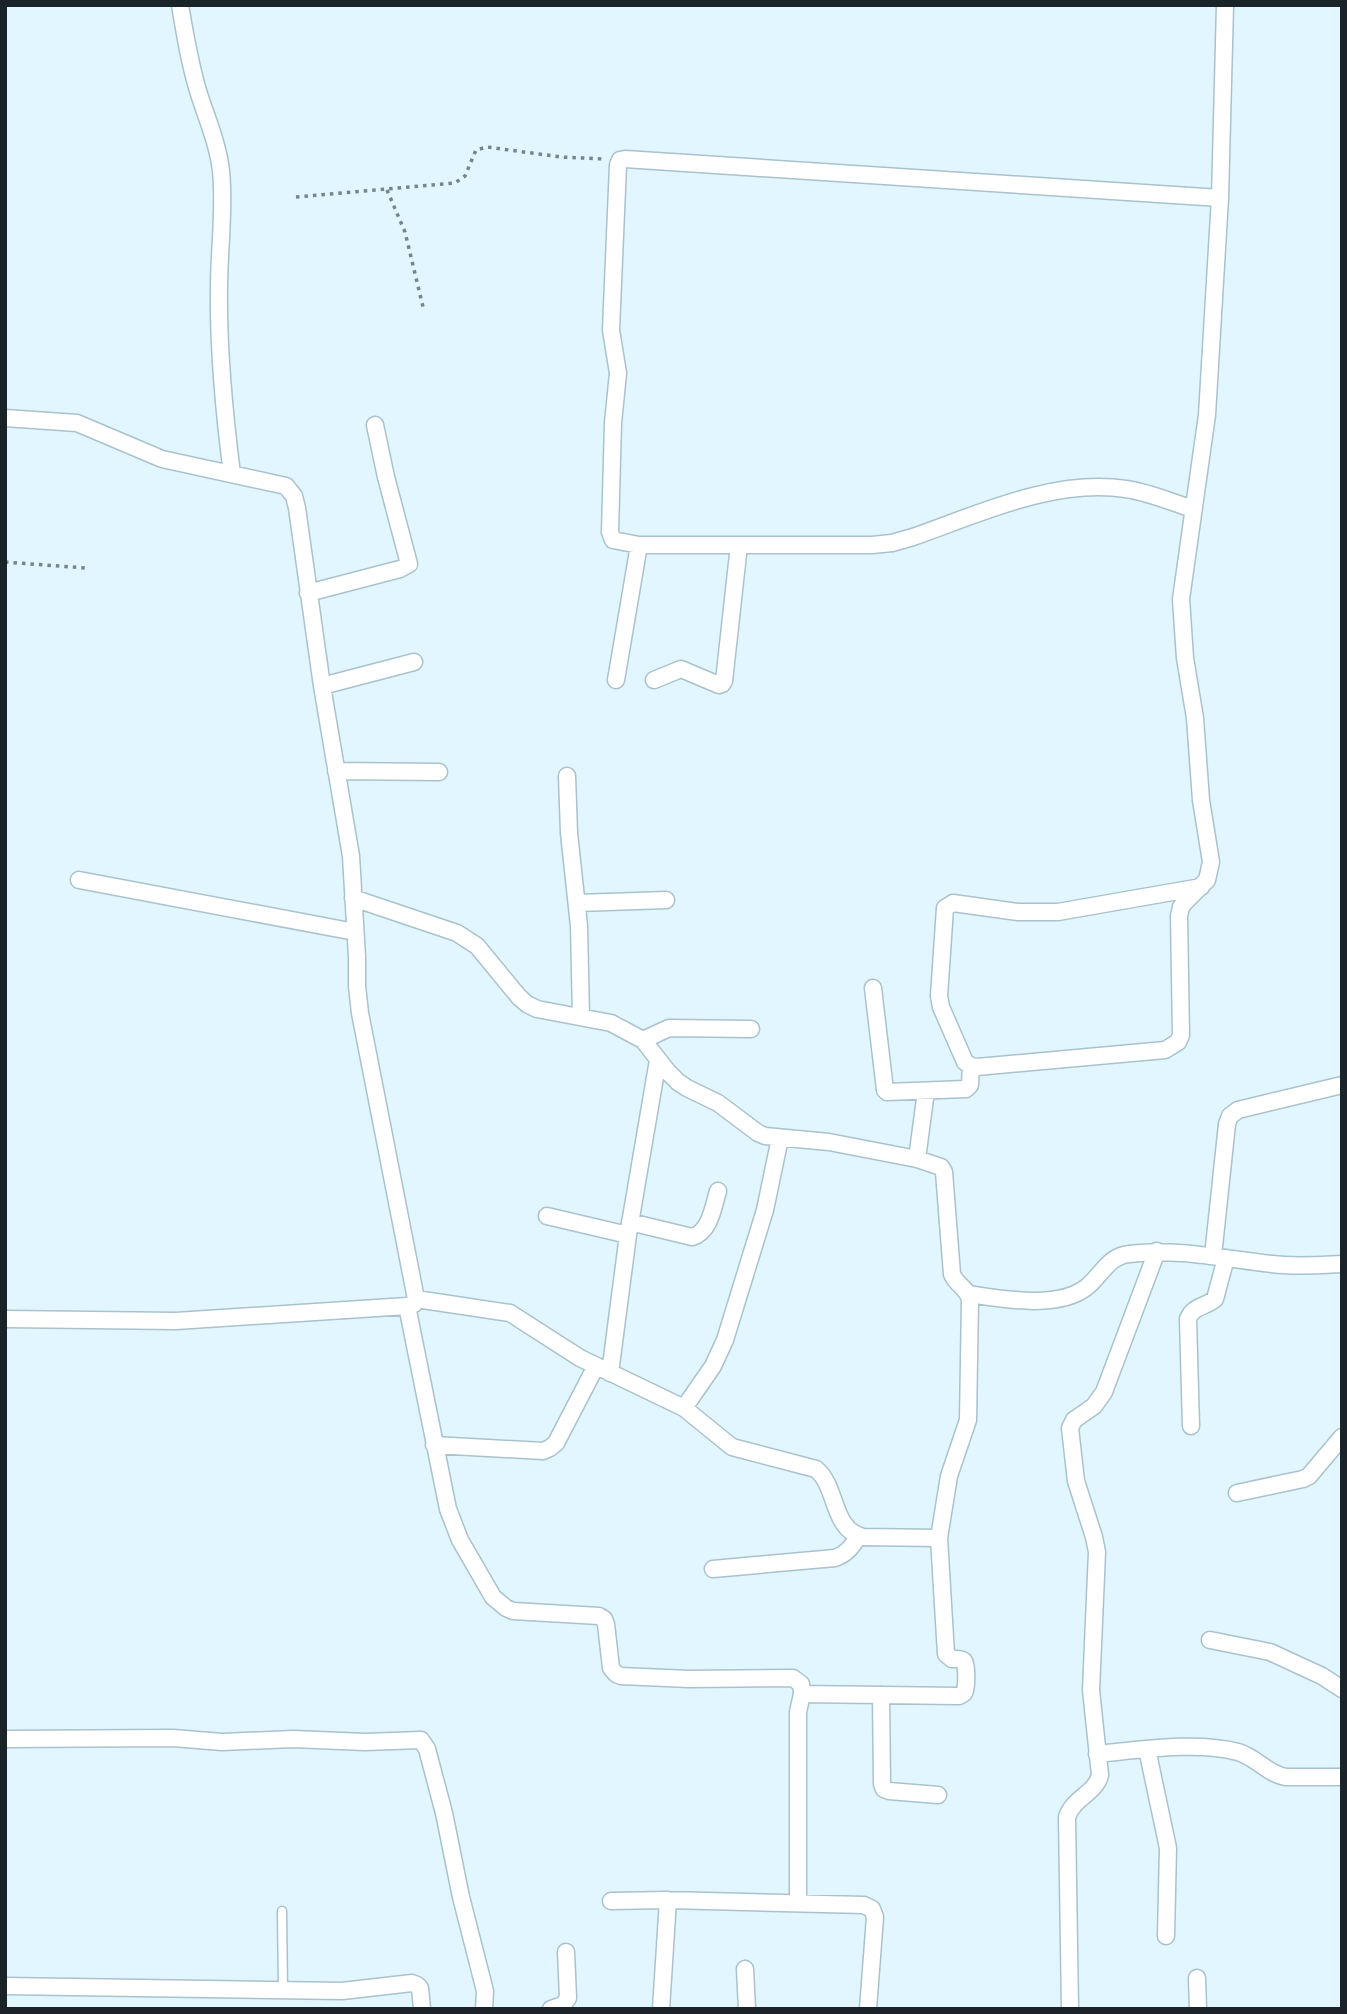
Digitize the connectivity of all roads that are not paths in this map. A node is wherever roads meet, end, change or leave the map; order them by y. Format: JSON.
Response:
{"nodes":[{"id":1,"x":180,"y":5,"type":"edge"},
{"id":2,"x":1225,"y":5,"type":"edge"},
{"id":3,"x":1220,"y":198,"type":"junction"},
{"id":4,"x":5,"y":418,"type":"edge"},
{"id":5,"x":375,"y":425,"type":"dead end"},
{"id":6,"x":232,"y":474,"type":"junction"},
{"id":7,"x":1193,"y":509,"type":"junction"},
{"id":8,"x":639,"y":545,"type":"junction"},
{"id":9,"x":739,"y":545,"type":"junction"},
{"id":10,"x":308,"y":593,"type":"junction"},
{"id":11,"x":414,"y":662,"type":"dead end"},
{"id":12,"x":616,"y":680,"type":"dead end"},
{"id":13,"x":654,"y":680,"type":"dead end"},
{"id":14,"x":322,"y":686,"type":"junction"},
{"id":15,"x":336,"y":771,"type":"junction"},
{"id":16,"x":439,"y":772,"type":"dead end"},
{"id":17,"x":567,"y":776,"type":"dead end"},
{"id":18,"x":79,"y":880,"type":"dead end"},
{"id":19,"x":1201,"y":887,"type":"junction"},
{"id":20,"x":353,"y":898,"type":"junction"},
{"id":21,"x":666,"y":900,"type":"dead end"},
{"id":22,"x":578,"y":903,"type":"junction"},
{"id":23,"x":355,"y":932,"type":"junction"},
{"id":24,"x":873,"y":988,"type":"dead end"},
{"id":25,"x":581,"y":1017,"type":"junction"},
{"id":26,"x":751,"y":1029,"type":"dead end"},
{"id":27,"x":643,"y":1040,"type":"junction"},
{"id":28,"x":658,"y":1060,"type":"junction"},
{"id":29,"x":971,"y":1066,"type":"junction"},
{"id":30,"x":1342,"y":1085,"type":"edge"},
{"id":31,"x":926,"y":1091,"type":"junction"},
{"id":32,"x":780,"y":1138,"type":"junction"},
{"id":33,"x":917,"y":1159,"type":"junction"},
{"id":34,"x":719,"y":1191,"type":"dead end"},
{"id":35,"x":547,"y":1216,"type":"dead end"},
{"id":36,"x":629,"y":1228,"type":"junction"},
{"id":37,"x":1157,"y":1251,"type":"junction"},
{"id":38,"x":1219,"y":1257,"type":"junction"},
{"id":39,"x":1342,"y":1264,"type":"edge"},
{"id":40,"x":969,"y":1294,"type":"junction"},
{"id":41,"x":411,"y":1302,"type":"junction"},
{"id":42,"x":5,"y":1319,"type":"edge"},
{"id":43,"x":603,"y":1369,"type":"junction"},
{"id":44,"x":684,"y":1408,"type":"junction"},
{"id":45,"x":1191,"y":1426,"type":"dead end"},
{"id":46,"x":1342,"y":1437,"type":"edge"},
{"id":47,"x":434,"y":1445,"type":"junction"},
{"id":48,"x":1237,"y":1493,"type":"dead end"},
{"id":49,"x":859,"y":1536,"type":"junction"},
{"id":50,"x":939,"y":1538,"type":"junction"},
{"id":51,"x":713,"y":1569,"type":"dead end"},
{"id":52,"x":1210,"y":1640,"type":"dead end"},
{"id":53,"x":1342,"y":1689,"type":"edge"},
{"id":54,"x":802,"y":1694,"type":"junction"},
{"id":55,"x":881,"y":1695,"type":"junction"},
{"id":56,"x":5,"y":1739,"type":"edge"},
{"id":57,"x":1147,"y":1749,"type":"junction"},
{"id":58,"x":1097,"y":1754,"type":"junction"},
{"id":59,"x":1342,"y":1777,"type":"edge"},
{"id":60,"x":938,"y":1795,"type":"dead end"},
{"id":61,"x":668,"y":1900,"type":"junction"},
{"id":62,"x":611,"y":1901,"type":"dead end"},
{"id":63,"x":799,"y":1902,"type":"junction"},
{"id":64,"x":282,"y":1911,"type":"dead end"},
{"id":65,"x":1166,"y":1936,"type":"dead end"},
{"id":66,"x":565,"y":1952,"type":"dead end"},
{"id":67,"x":745,"y":1969,"type":"dead end"},
{"id":68,"x":1197,"y":1978,"type":"dead end"},
{"id":69,"x":5,"y":1986,"type":"edge"},
{"id":70,"x":283,"y":1991,"type":"junction"},
{"id":71,"x":422,"y":2009,"type":"edge"},
{"id":72,"x":485,"y":2009,"type":"edge"},
{"id":73,"x":551,"y":2009,"type":"edge"},
{"id":74,"x":661,"y":2009,"type":"edge"},
{"id":75,"x":747,"y":2009,"type":"edge"},
{"id":76,"x":868,"y":2009,"type":"edge"},
{"id":77,"x":1070,"y":2009,"type":"edge"},
{"id":78,"x":1198,"y":2009,"type":"edge"}],
"edges":[{"from":1,"to":6,"type":"street"},
{"from":2,"to":3,"type":"street"},
{"from":3,"to":7,"type":"street"},
{"from":3,"to":8,"type":"street"},
{"from":4,"to":6,"type":"street"},
{"from":5,"to":10,"type":"street"},
{"from":6,"to":10,"type":"street"},
{"from":7,"to":9,"type":"street"},
{"from":7,"to":19,"type":"street"},
{"from":8,"to":9,"type":"street"},
{"from":8,"to":12,"type":"street"},
{"from":9,"to":13,"type":"street"},
{"from":10,"to":14,"type":"street"},
{"from":11,"to":14,"type":"street"},
{"from":14,"to":15,"type":"street"},
{"from":15,"to":16,"type":"street"},
{"from":15,"to":20,"type":"street"},
{"from":17,"to":22,"type":"street"},
{"from":18,"to":23,"type":"street"},
{"from":19,"to":29,"type":"street"},
{"from":19,"to":29,"type":"street"},
{"from":20,"to":23,"type":"street"},
{"from":20,"to":25,"type":"street"},
{"from":21,"to":22,"type":"street"},
{"from":22,"to":25,"type":"street"},
{"from":23,"to":41,"type":"street"},
{"from":24,"to":31,"type":"street"},
{"from":25,"to":27,"type":"street"},
{"from":26,"to":27,"type":"street"},
{"from":27,"to":28,"type":"street"},
{"from":28,"to":32,"type":"street"},
{"from":28,"to":36,"type":"street"},
{"from":29,"to":31,"type":"street"},
{"from":30,"to":38,"type":"street"},
{"from":31,"to":33,"type":"street"},
{"from":32,"to":33,"type":"street"},
{"from":32,"to":44,"type":"street"},
{"from":33,"to":40,"type":"street"},
{"from":34,"to":36,"type":"street"},
{"from":35,"to":36,"type":"street"},
{"from":36,"to":43,"type":"street"},
{"from":37,"to":38,"type":"street"},
{"from":37,"to":40,"type":"street"},
{"from":37,"to":58,"type":"street"},
{"from":38,"to":39,"type":"street"},
{"from":38,"to":45,"type":"street"},
{"from":40,"to":50,"type":"street"},
{"from":41,"to":42,"type":"street"},
{"from":41,"to":43,"type":"street"},
{"from":41,"to":47,"type":"street"},
{"from":43,"to":44,"type":"street"},
{"from":43,"to":47,"type":"street"},
{"from":44,"to":49,"type":"street"},
{"from":46,"to":48,"type":"street"},
{"from":47,"to":54,"type":"street"},
{"from":49,"to":50,"type":"street"},
{"from":49,"to":51,"type":"street"},
{"from":50,"to":55,"type":"street"},
{"from":52,"to":53,"type":"street"},
{"from":54,"to":55,"type":"street"},
{"from":54,"to":63,"type":"street"},
{"from":55,"to":60,"type":"street"},
{"from":56,"to":72,"type":"street"},
{"from":57,"to":58,"type":"street"},
{"from":57,"to":59,"type":"street"},
{"from":57,"to":65,"type":"street"},
{"from":58,"to":77,"type":"street"},
{"from":61,"to":62,"type":"street"},
{"from":61,"to":63,"type":"street"},
{"from":61,"to":74,"type":"street"},
{"from":63,"to":76,"type":"street"},
{"from":64,"to":70,"type":"lane"},
{"from":66,"to":73,"type":"street"},
{"from":67,"to":75,"type":"street"},
{"from":68,"to":78,"type":"street"},
{"from":69,"to":70,"type":"street"},
{"from":70,"to":71,"type":"street"}]}
